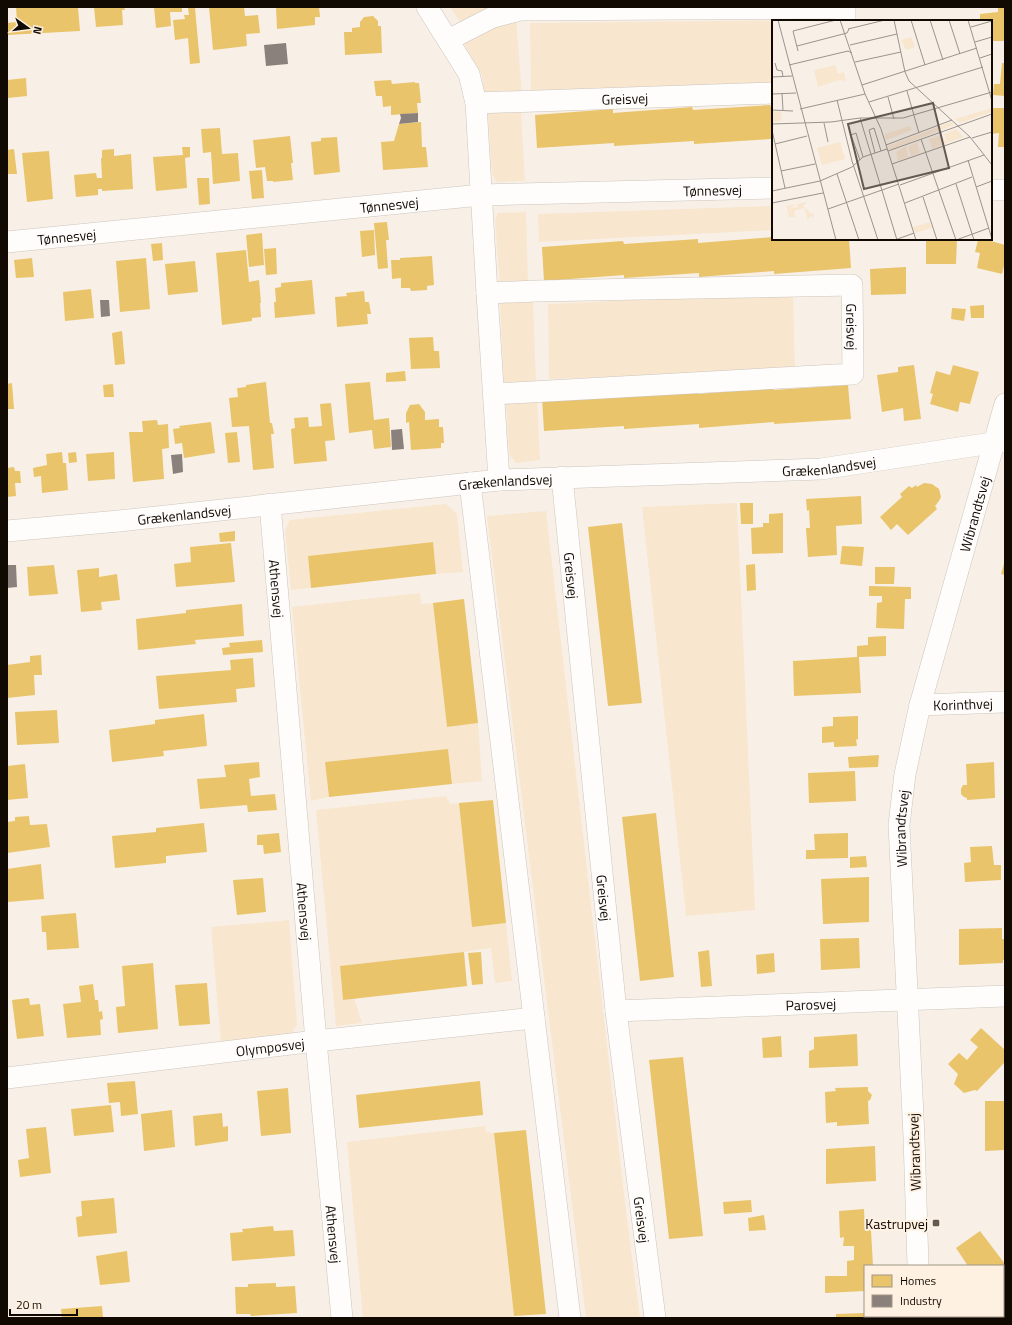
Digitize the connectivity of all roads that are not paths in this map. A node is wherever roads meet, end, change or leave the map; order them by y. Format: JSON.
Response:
{"nodes":[{"id":1,"x":426,"y":7,"type":"edge"},
{"id":2,"x":845,"y":20,"type":"edge"},
{"id":3,"x":448,"y":40,"type":"junction"},
{"id":4,"x":772,"y":93,"type":"edge"},
{"id":5,"x":476,"y":103,"type":"junction"},
{"id":6,"x":772,"y":188,"type":"edge"},
{"id":7,"x":992,"y":190,"type":"edge"},
{"id":8,"x":1005,"y":190,"type":"edge"},
{"id":9,"x":481,"y":195,"type":"junction"},
{"id":10,"x":7,"y":242,"type":"edge"},
{"id":11,"x":487,"y":293,"type":"junction"},
{"id":12,"x":494,"y":394,"type":"junction"},
{"id":13,"x":1005,"y":404,"type":"edge"},
{"id":14,"x":1000,"y":442,"type":"edge"},
{"id":15,"x":562,"y":478,"type":"junction"},
{"id":16,"x":499,"y":480,"type":"junction"},
{"id":17,"x":470,"y":483,"type":"junction"},
{"id":18,"x":270,"y":504,"type":"junction"},
{"id":19,"x":7,"y":531,"type":"edge"},
{"id":20,"x":1005,"y":702,"type":"edge"},
{"id":21,"x":920,"y":704,"type":"junction"},
{"id":22,"x":1005,"y":996,"type":"edge"},
{"id":23,"x":908,"y":1000,"type":"junction"},
{"id":24,"x":616,"y":1011,"type":"junction"},
{"id":25,"x":534,"y":1018,"type":"junction"},
{"id":26,"x":316,"y":1041,"type":"junction"},
{"id":27,"x":7,"y":1078,"type":"edge"},
{"id":28,"x":918,"y":1265,"type":"edge"},
{"id":29,"x":342,"y":1318,"type":"edge"},
{"id":30,"x":570,"y":1318,"type":"edge"},
{"id":31,"x":655,"y":1318,"type":"edge"}],
"edges":[{"from":1,"to":3,"type":"street"},
{"from":2,"to":3,"type":"street"},
{"from":3,"to":5,"type":"street"},
{"from":4,"to":5,"type":"street","name":"Greisvej"},
{"from":5,"to":9,"type":"street"},
{"from":6,"to":9,"type":"street","name":"Tønnesvej"},
{"from":7,"to":8,"type":"street"},
{"from":9,"to":10,"type":"street","name":"Tønnesvej"},
{"from":9,"to":11,"type":"street"},
{"from":11,"to":12,"type":"street"},
{"from":11,"to":12,"type":"street","name":"Greisvej"},
{"from":12,"to":16,"type":"street"},
{"from":13,"to":14,"type":"street","name":"Wibrandtsvej"},
{"from":14,"to":15,"type":"street","name":"Grækenlandsvej"},
{"from":14,"to":21,"type":"street","name":"Wibrandtsvej"},
{"from":15,"to":16,"type":"street","name":"Grækenlandsvej"},
{"from":15,"to":24,"type":"street","name":"Greisvej"},
{"from":16,"to":17,"type":"street","name":"Grækenlandsvej"},
{"from":17,"to":18,"type":"street","name":"Grækenlandsvej"},
{"from":17,"to":25,"type":"street"},
{"from":18,"to":19,"type":"street","name":"Grækenlandsvej"},
{"from":18,"to":26,"type":"street","name":"Athensvej"},
{"from":20,"to":21,"type":"street","name":"Korinthvej"},
{"from":21,"to":23,"type":"street","name":"Wibrandtsvej"},
{"from":22,"to":23,"type":"street","name":"Parosvej"},
{"from":23,"to":24,"type":"street","name":"Parosvej"},
{"from":23,"to":28,"type":"street","name":"Wibrandtsvej"},
{"from":24,"to":31,"type":"street","name":"Greisvej"},
{"from":25,"to":26,"type":"street","name":"Olymposvej"},
{"from":25,"to":30,"type":"street"},
{"from":26,"to":27,"type":"street","name":"Olymposvej"},
{"from":26,"to":29,"type":"street","name":"Athensvej"}]}
